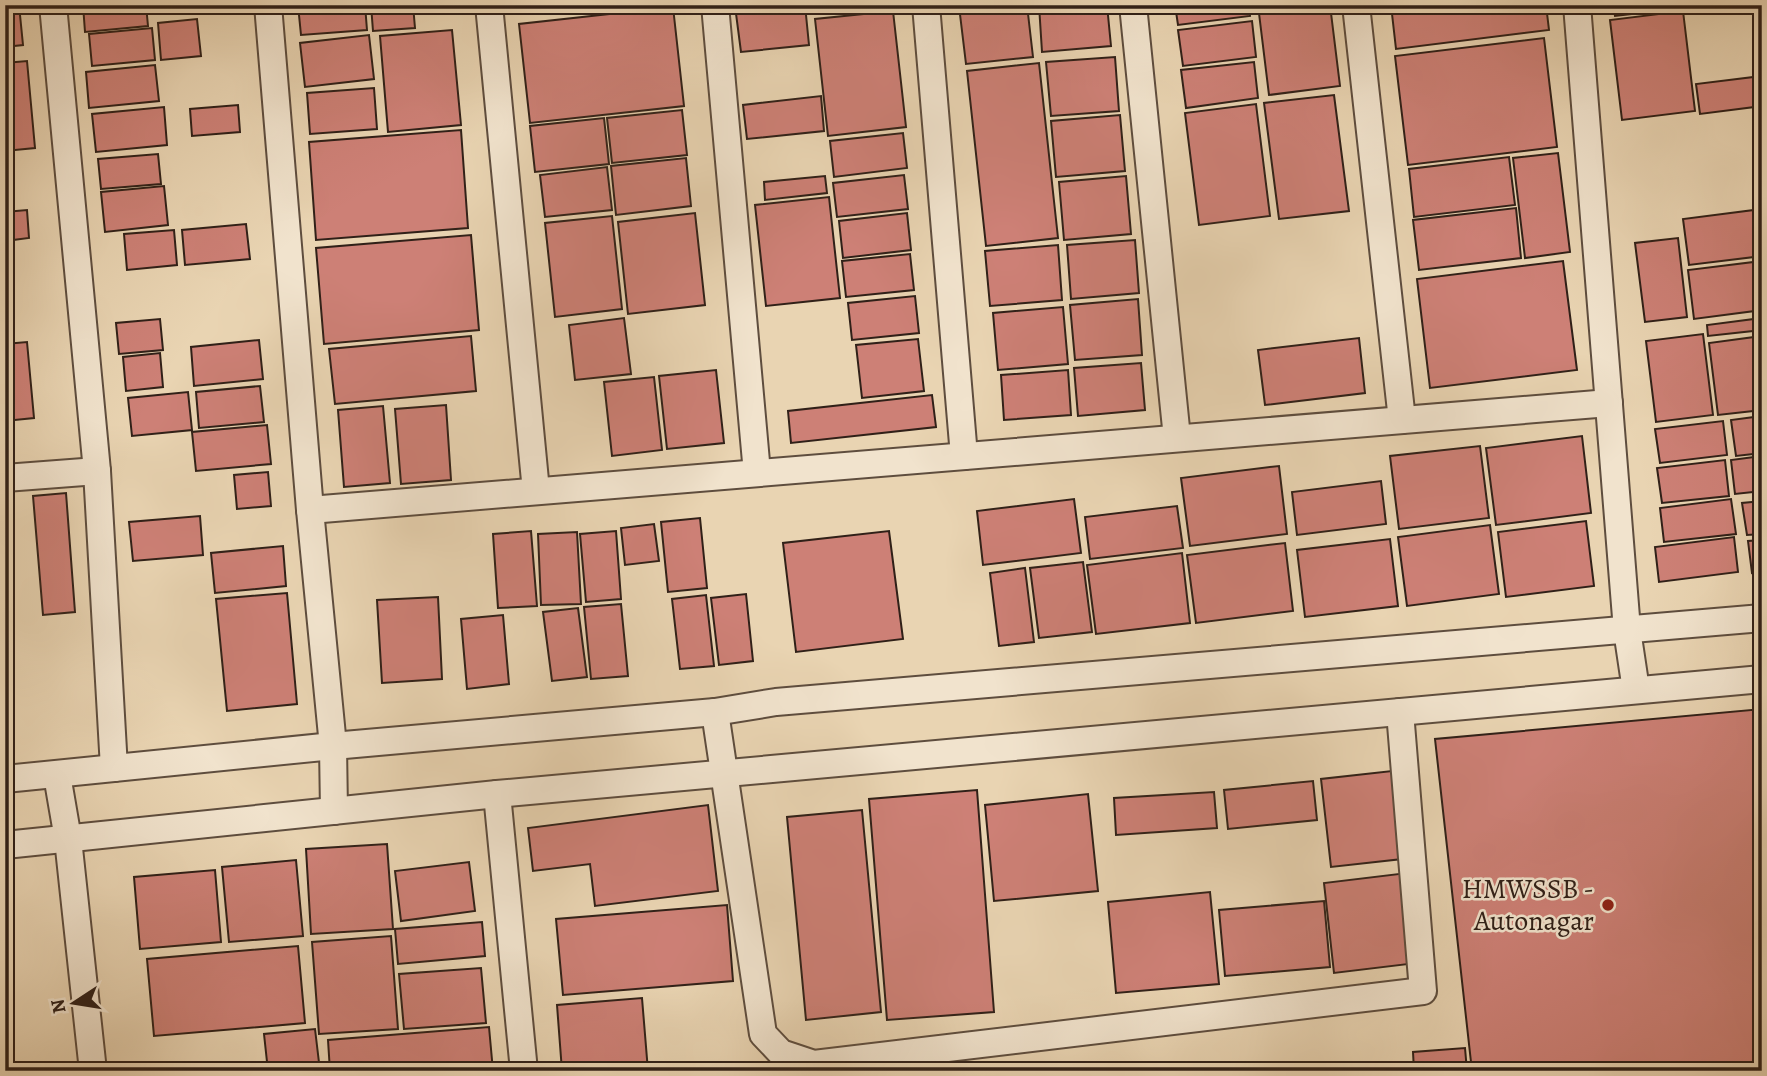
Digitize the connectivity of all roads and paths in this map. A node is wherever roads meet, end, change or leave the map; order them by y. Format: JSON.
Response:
{"nodes":[{"id":1,"x":54,"y":5,"type":"edge"},
{"id":2,"x":268,"y":5,"type":"edge"},
{"id":3,"x":489,"y":5,"type":"edge"},
{"id":4,"x":715,"y":5,"type":"edge"},
{"id":5,"x":926,"y":5,"type":"edge"},
{"id":6,"x":1133,"y":5,"type":"edge"},
{"id":7,"x":1356,"y":5,"type":"edge"},
{"id":8,"x":1577,"y":5,"type":"edge"},
{"id":9,"x":1609,"y":403,"type":"junction"},
{"id":10,"x":1402,"y":420,"type":"junction"},
{"id":11,"x":1177,"y":438,"type":"junction"},
{"id":12,"x":964,"y":456,"type":"junction"},
{"id":13,"x":97,"y":471,"type":"junction"},
{"id":14,"x":757,"y":473,"type":"junction"},
{"id":15,"x":5,"y":478,"type":"edge"},
{"id":16,"x":536,"y":491,"type":"junction"},
{"id":17,"x":310,"y":510,"type":"junction"},
{"id":18,"x":1762,"y":618,"type":"edge"},
{"id":19,"x":1627,"y":630,"type":"junction"},
{"id":20,"x":1762,"y":679,"type":"edge"},
{"id":21,"x":1636,"y":690,"type":"junction"},
{"id":22,"x":715,"y":712,"type":"junction"},
{"id":23,"x":1400,"y":712,"type":"junction"},
{"id":24,"x":333,"y":746,"type":"junction"},
{"id":25,"x":114,"y":768,"type":"junction"},
{"id":26,"x":725,"y":774,"type":"junction"},
{"id":27,"x":57,"y":775,"type":"junction"},
{"id":28,"x":5,"y":779,"type":"edge"},
{"id":29,"x":497,"y":794,"type":"junction"},
{"id":30,"x":334,"y":811,"type":"junction"},
{"id":31,"x":68,"y":839,"type":"junction"},
{"id":32,"x":5,"y":845,"type":"edge"},
{"id":33,"x":93,"y":1071,"type":"edge"},
{"id":34,"x":524,"y":1071,"type":"edge"}],
"edges":[{"from":1,"to":13,"type":"street"},
{"from":2,"to":17,"type":"street"},
{"from":3,"to":16,"type":"street"},
{"from":4,"to":14,"type":"street"},
{"from":5,"to":12,"type":"street"},
{"from":6,"to":11,"type":"street"},
{"from":7,"to":10,"type":"street"},
{"from":8,"to":9,"type":"street"},
{"from":9,"to":10,"type":"street"},
{"from":9,"to":19,"type":"street"},
{"from":10,"to":11,"type":"street"},
{"from":11,"to":12,"type":"street"},
{"from":12,"to":14,"type":"street"},
{"from":13,"to":15,"type":"street"},
{"from":13,"to":25,"type":"street"},
{"from":14,"to":16,"type":"street"},
{"from":16,"to":17,"type":"street"},
{"from":17,"to":24,"type":"street"},
{"from":18,"to":19,"type":"street"},
{"from":19,"to":21,"type":"street"},
{"from":19,"to":22,"type":"street"},
{"from":20,"to":21,"type":"street"},
{"from":21,"to":23,"type":"street"},
{"from":22,"to":24,"type":"street"},
{"from":22,"to":26,"type":"street"},
{"from":23,"to":26,"type":"street"},
{"from":23,"to":26,"type":"street"},
{"from":24,"to":25,"type":"street"},
{"from":24,"to":30,"type":"street"},
{"from":25,"to":27,"type":"street"},
{"from":26,"to":29,"type":"street"},
{"from":27,"to":28,"type":"street"},
{"from":27,"to":31,"type":"street"},
{"from":29,"to":30,"type":"street"},
{"from":29,"to":34,"type":"street"},
{"from":30,"to":31,"type":"street"},
{"from":31,"to":32,"type":"street"},
{"from":31,"to":33,"type":"street"}]}
